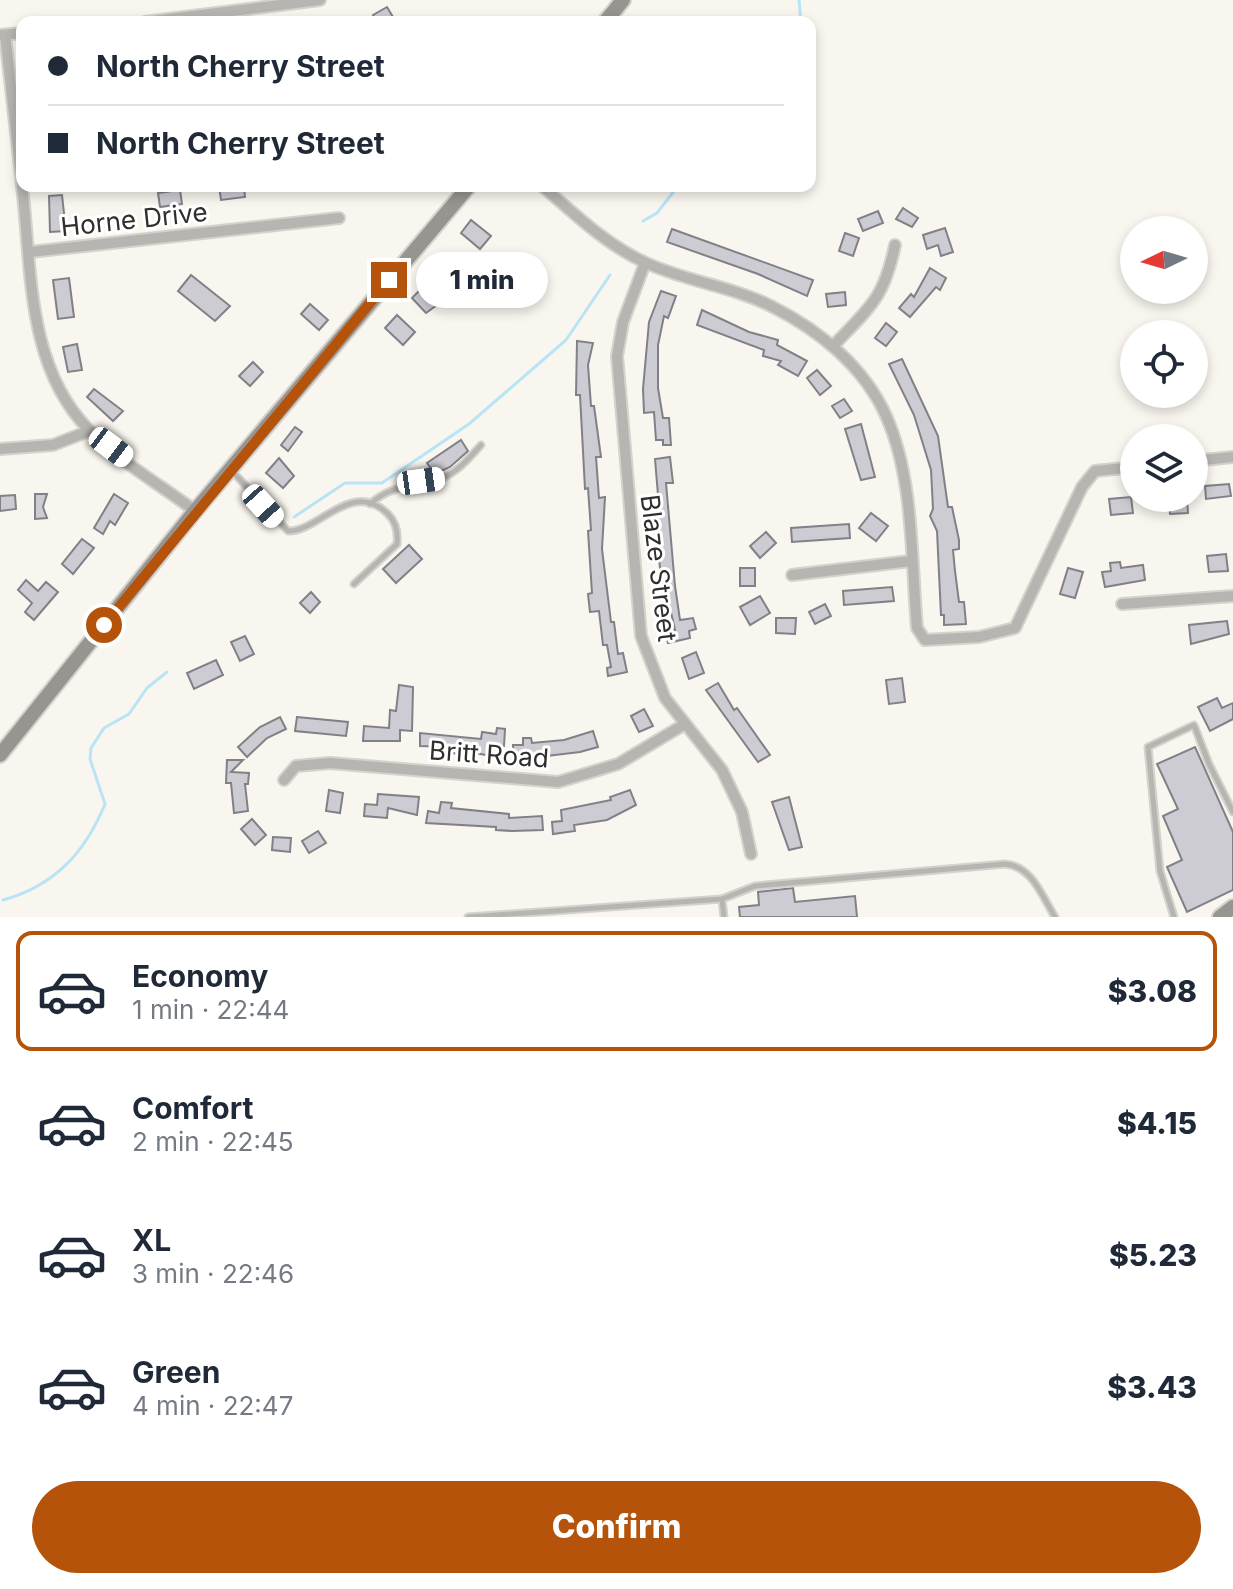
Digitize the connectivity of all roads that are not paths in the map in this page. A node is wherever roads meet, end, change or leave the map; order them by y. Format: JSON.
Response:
{"nodes":[{"id":1,"x":320,"y":0,"type":"edge"},
{"id":2,"x":623,"y":0,"type":"edge"},
{"id":3,"x":193,"y":16,"type":"edge"},
{"id":4,"x":610,"y":16,"type":"edge"},
{"id":5,"x":2,"y":35,"type":"edge"},
{"id":6,"x":16,"y":141,"type":"edge"},
{"id":7,"x":23,"y":192,"type":"edge"},
{"id":8,"x":464,"y":192,"type":"edge"},
{"id":9,"x":549,"y":192,"type":"edge"},
{"id":10,"x":339,"y":218,"type":"dead end"},
{"id":11,"x":895,"y":245,"type":"dead end"},
{"id":12,"x":30,"y":252,"type":"junction"},
{"id":13,"x":645,"y":263,"type":"junction"},
{"id":14,"x":833,"y":346,"type":"junction"},
{"id":15,"x":89,"y":431,"type":"junction"},
{"id":16,"x":481,"y":445,"type":"dead end"},
{"id":17,"x":0,"y":449,"type":"edge"},
{"id":18,"x":1233,"y":457,"type":"edge"},
{"id":19,"x":1208,"y":460,"type":"edge"},
{"id":20,"x":1120,"y":468,"type":"edge"},
{"id":21,"x":230,"y":469,"type":"junction"},
{"id":22,"x":370,"y":505,"type":"junction"},
{"id":23,"x":195,"y":511,"type":"junction"},
{"id":24,"x":911,"y":561,"type":"junction"},
{"id":25,"x":792,"y":575,"type":"dead end"},
{"id":26,"x":354,"y":584,"type":"dead end"},
{"id":27,"x":1233,"y":596,"type":"edge"},
{"id":28,"x":1122,"y":604,"type":"dead end"},
{"id":29,"x":685,"y":724,"type":"junction"},
{"id":30,"x":0,"y":755,"type":"edge"},
{"id":31,"x":284,"y":780,"type":"dead end"},
{"id":32,"x":1233,"y":812,"type":"edge"},
{"id":33,"x":751,"y":854,"type":"dead end"},
{"id":34,"x":722,"y":899,"type":"junction"},
{"id":35,"x":1233,"y":907,"type":"edge"},
{"id":36,"x":468,"y":917,"type":"edge"},
{"id":37,"x":724,"y":917,"type":"edge"},
{"id":38,"x":1055,"y":917,"type":"edge"},
{"id":39,"x":1174,"y":917,"type":"edge"},
{"id":40,"x":1220,"y":917,"type":"edge"}],
"edges":[{"from":1,"to":3,"type":"street"},
{"from":2,"to":4,"type":"street"},
{"from":5,"to":6,"type":"street"},
{"from":7,"to":12,"type":"street"},
{"from":8,"to":21,"type":"street"},
{"from":9,"to":13,"type":"street"},
{"from":10,"to":12,"type":"street","name":"Horne Drive"},
{"from":11,"to":14,"type":"street"},
{"from":12,"to":15,"type":"street"},
{"from":13,"to":14,"type":"street"},
{"from":13,"to":29,"type":"street","name":"Blaze Street"},
{"from":14,"to":24,"type":"street"},
{"from":15,"to":17,"type":"street"},
{"from":15,"to":23,"type":"street"},
{"from":16,"to":22,"type":"lane"},
{"from":18,"to":19,"type":"street"},
{"from":20,"to":24,"type":"street"},
{"from":21,"to":22,"type":"lane"},
{"from":21,"to":23,"type":"street"},
{"from":22,"to":26,"type":"lane"},
{"from":23,"to":30,"type":"street"},
{"from":24,"to":25,"type":"street"},
{"from":27,"to":28,"type":"street"},
{"from":29,"to":31,"type":"street","name":"Britt Road"},
{"from":29,"to":33,"type":"street","name":"Blaze Street"},
{"from":32,"to":39,"type":"lane"},
{"from":34,"to":36,"type":"lane"},
{"from":34,"to":37,"type":"lane"},
{"from":34,"to":38,"type":"lane"},
{"from":35,"to":40,"type":"street"}]}
